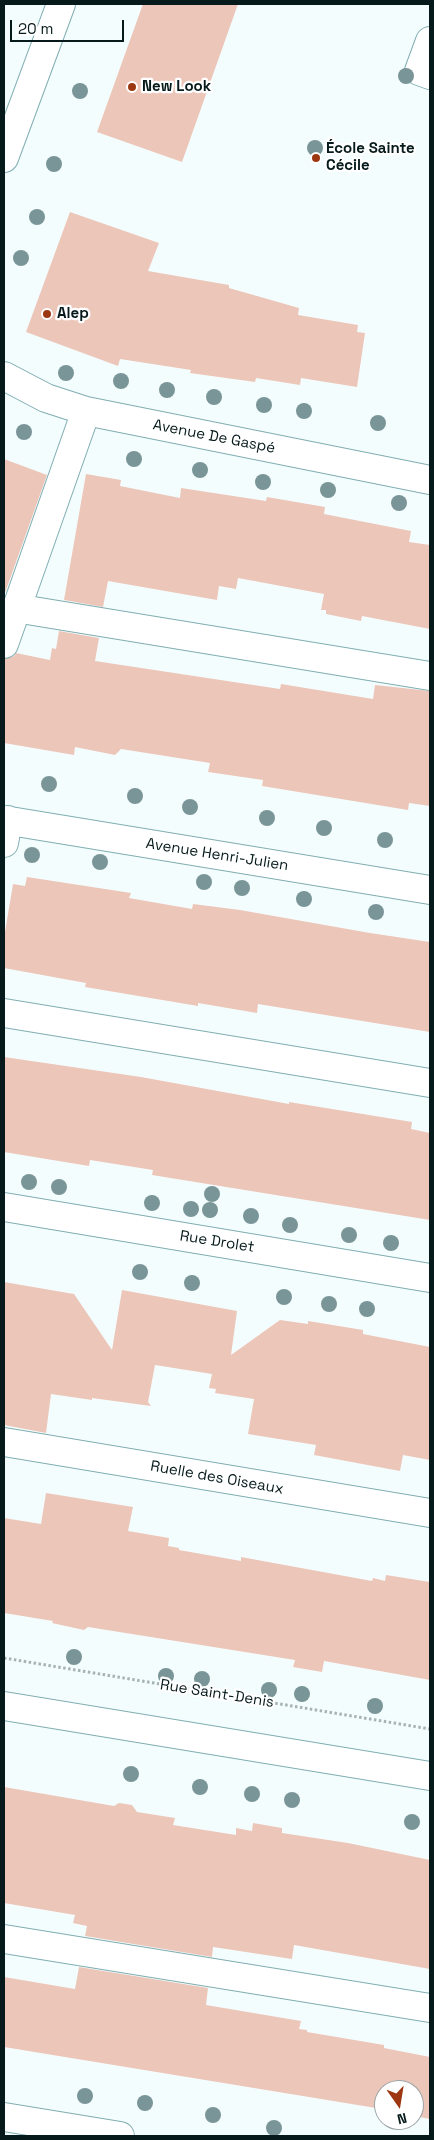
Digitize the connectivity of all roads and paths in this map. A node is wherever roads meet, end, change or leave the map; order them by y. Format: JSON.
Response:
{"nodes":[{"id":1,"x":61,"y":4,"type":"edge"},
{"id":2,"x":430,"y":41,"type":"edge"},
{"id":3,"x":430,"y":76,"type":"edge"},
{"id":4,"x":4,"y":158,"type":"edge"},
{"id":5,"x":4,"y":376,"type":"edge"},
{"id":6,"x":86,"y":411,"type":"junction"},
{"id":7,"x":430,"y":480,"type":"edge"},
{"id":8,"x":15,"y":608,"type":"junction"},
{"id":9,"x":4,"y":644,"type":"edge"},
{"id":10,"x":430,"y":676,"type":"edge"},
{"id":11,"x":5,"y":828,"type":"edge"},
{"id":12,"x":430,"y":890,"type":"edge"},
{"id":13,"x":4,"y":1013,"type":"edge"},
{"id":14,"x":430,"y":1083,"type":"edge"},
{"id":15,"x":4,"y":1206,"type":"edge"},
{"id":16,"x":430,"y":1278,"type":"edge"},
{"id":17,"x":4,"y":1442,"type":"edge"},
{"id":18,"x":430,"y":1513,"type":"edge"},
{"id":19,"x":4,"y":1658,"type":"edge"},
{"id":20,"x":4,"y":1706,"type":"edge"},
{"id":21,"x":430,"y":1729,"type":"edge"},
{"id":22,"x":430,"y":1776,"type":"edge"},
{"id":23,"x":4,"y":1939,"type":"edge"},
{"id":24,"x":430,"y":2008,"type":"edge"},
{"id":25,"x":4,"y":2117,"type":"edge"},
{"id":26,"x":120,"y":2136,"type":"edge"}],
"edges":[{"from":1,"to":4,"type":"street"},
{"from":2,"to":3,"type":"street"},
{"from":5,"to":6,"type":"street","name":"Avenue De Gaspé"},
{"from":6,"to":7,"type":"street","name":"Avenue De Gaspé"},
{"from":6,"to":8,"type":"street"},
{"from":8,"to":9,"type":"street"},
{"from":8,"to":10,"type":"street"},
{"from":11,"to":12,"type":"street","name":"Avenue Henri-Julien"},
{"from":13,"to":14,"type":"street"},
{"from":15,"to":16,"type":"street","name":"Rue Drolet"},
{"from":17,"to":18,"type":"street","name":"Ruelle des Oiseaux"},
{"from":19,"to":21,"type":"path","name":"Rue Saint-Denis"},
{"from":20,"to":22,"type":"street"},
{"from":23,"to":24,"type":"street"},
{"from":25,"to":26,"type":"street"}]}
